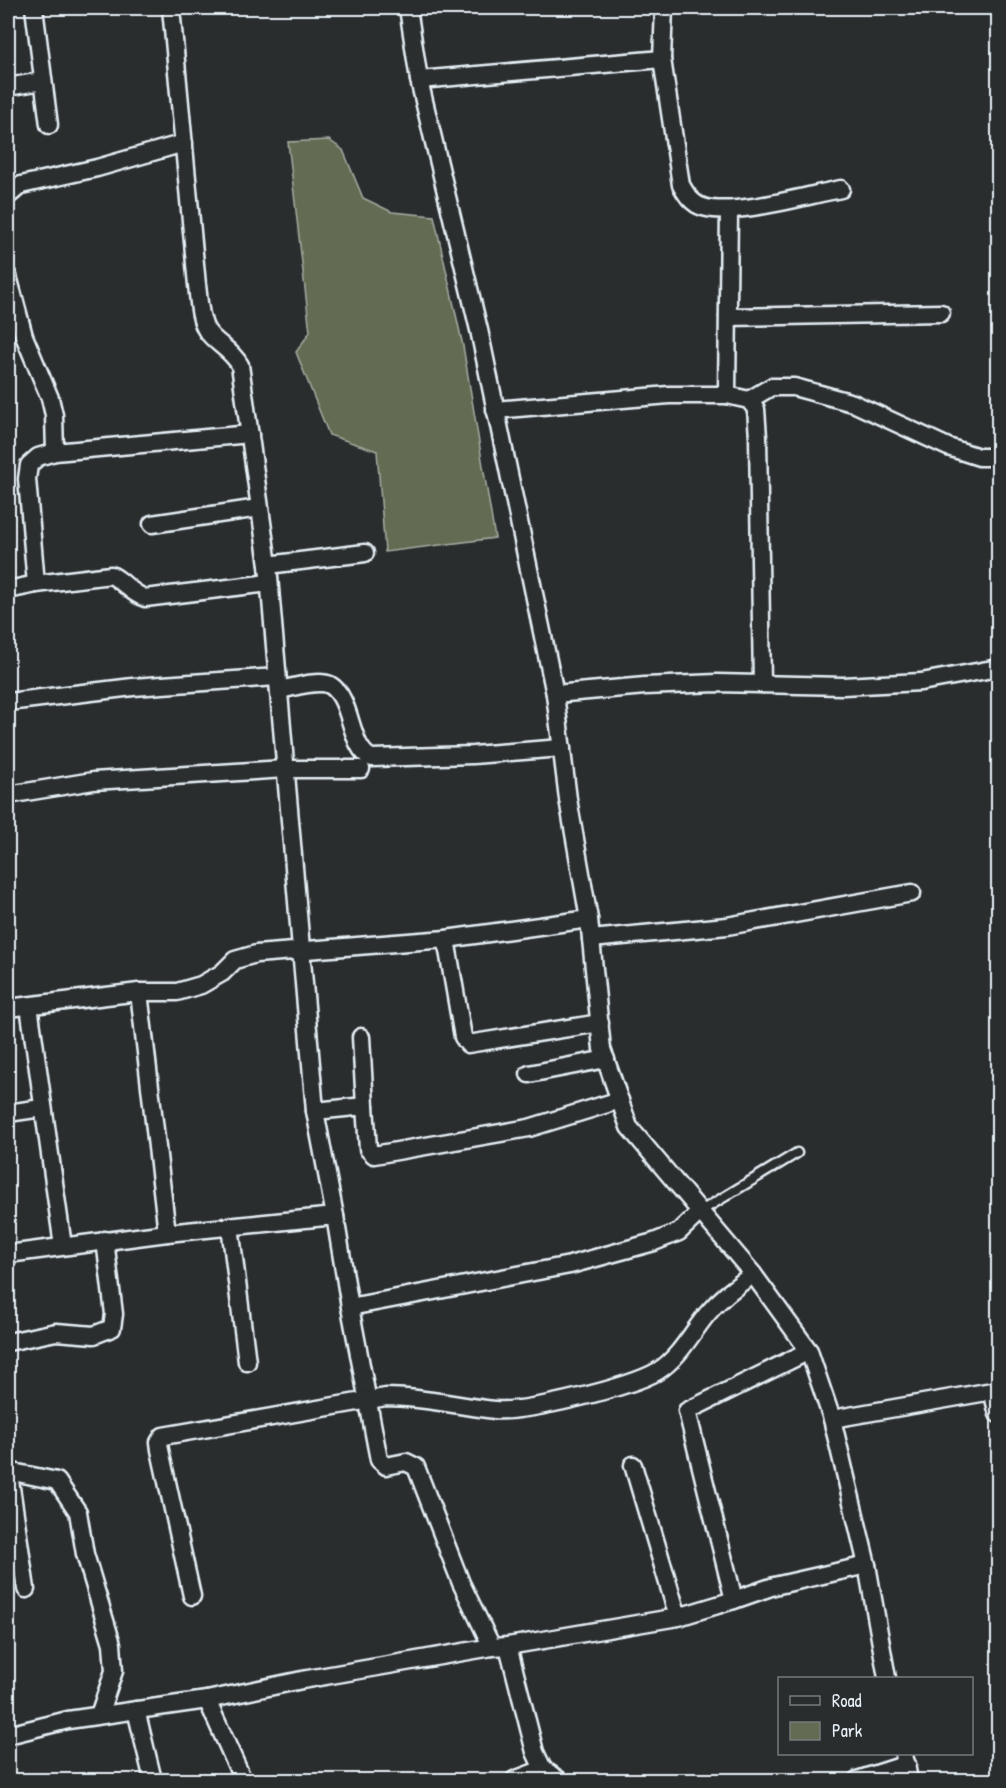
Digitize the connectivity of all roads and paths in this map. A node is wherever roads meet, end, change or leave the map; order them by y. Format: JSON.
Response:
{"nodes":[{"id":1,"x":34,"y":8,"type":"edge"},
{"id":2,"x":171,"y":8,"type":"edge"},
{"id":3,"x":408,"y":8,"type":"edge"},
{"id":4,"x":664,"y":8,"type":"edge"},
{"id":5,"x":662,"y":59,"type":"junction"},
{"id":6,"x":419,"y":80,"type":"junction"},
{"id":7,"x":42,"y":81,"type":"junction"},
{"id":8,"x":8,"y":87,"type":"edge"},
{"id":9,"x":49,"y":125,"type":"dead end"},
{"id":10,"x":184,"y":143,"type":"junction"},
{"id":11,"x":841,"y":189,"type":"dead end"},
{"id":12,"x":8,"y":196,"type":"edge"},
{"id":13,"x":729,"y":210,"type":"junction"},
{"id":14,"x":8,"y":276,"type":"edge"},
{"id":15,"x":941,"y":313,"type":"dead end"},
{"id":16,"x":728,"y":317,"type":"junction"},
{"id":17,"x":727,"y":394,"type":"junction"},
{"id":18,"x":749,"y":400,"type":"junction"},
{"id":19,"x":495,"y":410,"type":"junction"},
{"id":20,"x":250,"y":434,"type":"junction"},
{"id":21,"x":55,"y":453,"type":"junction"},
{"id":22,"x":999,"y":457,"type":"edge"},
{"id":23,"x":259,"y":508,"type":"junction"},
{"id":24,"x":152,"y":524,"type":"dead end"},
{"id":25,"x":365,"y":553,"type":"dead end"},
{"id":26,"x":268,"y":565,"type":"junction"},
{"id":27,"x":36,"y":584,"type":"junction"},
{"id":28,"x":269,"y":584,"type":"junction"},
{"id":29,"x":8,"y":590,"type":"edge"},
{"id":30,"x":999,"y":668,"type":"edge"},
{"id":31,"x":278,"y":684,"type":"junction"},
{"id":32,"x":762,"y":684,"type":"junction"},
{"id":33,"x":555,"y":694,"type":"junction"},
{"id":34,"x":8,"y":702,"type":"edge"},
{"id":35,"x":562,"y":748,"type":"junction"},
{"id":36,"x":285,"y":769,"type":"junction"},
{"id":37,"x":361,"y":769,"type":"dead end"},
{"id":38,"x":8,"y":795,"type":"edge"},
{"id":39,"x":912,"y":893,"type":"dead end"},
{"id":40,"x":589,"y":919,"type":"junction"},
{"id":41,"x":446,"y":939,"type":"junction"},
{"id":42,"x":591,"y":939,"type":"junction"},
{"id":43,"x":302,"y":950,"type":"junction"},
{"id":44,"x":139,"y":992,"type":"junction"},
{"id":45,"x":29,"y":1006,"type":"junction"},
{"id":46,"x":8,"y":1008,"type":"edge"},
{"id":47,"x":600,"y":1023,"type":"junction"},
{"id":48,"x":361,"y":1037,"type":"dead end"},
{"id":49,"x":606,"y":1059,"type":"junction"},
{"id":50,"x":529,"y":1074,"type":"dead end"},
{"id":51,"x":620,"y":1100,"type":"junction"},
{"id":52,"x":365,"y":1106,"type":"junction"},
{"id":53,"x":42,"y":1108,"type":"junction"},
{"id":54,"x":315,"y":1112,"type":"junction"},
{"id":55,"x":8,"y":1113,"type":"edge"},
{"id":56,"x":796,"y":1153,"type":"dead end"},
{"id":57,"x":701,"y":1211,"type":"junction"},
{"id":58,"x":335,"y":1216,"type":"junction"},
{"id":59,"x":230,"y":1226,"type":"junction"},
{"id":60,"x":167,"y":1233,"type":"junction"},
{"id":61,"x":105,"y":1240,"type":"junction"},
{"id":62,"x":63,"y":1246,"type":"junction"},
{"id":63,"x":8,"y":1254,"type":"edge"},
{"id":64,"x":753,"y":1274,"type":"junction"},
{"id":65,"x":350,"y":1307,"type":"junction"},
{"id":66,"x":8,"y":1342,"type":"edge"},
{"id":67,"x":809,"y":1351,"type":"junction"},
{"id":68,"x":247,"y":1362,"type":"dead end"},
{"id":69,"x":995,"y":1390,"type":"edge"},
{"id":70,"x":366,"y":1401,"type":"junction"},
{"id":71,"x":999,"y":1414,"type":"edge"},
{"id":72,"x":832,"y":1419,"type":"junction"},
{"id":73,"x":633,"y":1465,"type":"dead end"},
{"id":74,"x":8,"y":1469,"type":"edge"},
{"id":75,"x":867,"y":1565,"type":"junction"},
{"id":76,"x":26,"y":1589,"type":"dead end"},
{"id":77,"x":192,"y":1596,"type":"dead end"},
{"id":78,"x":734,"y":1600,"type":"junction"},
{"id":79,"x":678,"y":1617,"type":"junction"},
{"id":80,"x":500,"y":1646,"type":"junction"},
{"id":81,"x":887,"y":1677,"type":"edge"},
{"id":82,"x":207,"y":1700,"type":"junction"},
{"id":83,"x":136,"y":1710,"type":"junction"},
{"id":84,"x":99,"y":1715,"type":"junction"},
{"id":85,"x":8,"y":1735,"type":"edge"},
{"id":86,"x":907,"y":1766,"type":"edge"},
{"id":87,"x":543,"y":1769,"type":"junction"},
{"id":88,"x":153,"y":1780,"type":"edge"},
{"id":89,"x":243,"y":1780,"type":"edge"},
{"id":90,"x":514,"y":1780,"type":"edge"},
{"id":91,"x":559,"y":1780,"type":"edge"},
{"id":92,"x":857,"y":1780,"type":"edge"}],
"edges":[{"from":1,"to":7,"type":"street"},
{"from":2,"to":10,"type":"street"},
{"from":3,"to":6,"type":"street"},
{"from":4,"to":5,"type":"street"},
{"from":5,"to":6,"type":"street"},
{"from":5,"to":13,"type":"street"},
{"from":6,"to":19,"type":"street"},
{"from":7,"to":8,"type":"street"},
{"from":7,"to":9,"type":"street"},
{"from":10,"to":12,"type":"street"},
{"from":10,"to":20,"type":"street"},
{"from":11,"to":13,"type":"street"},
{"from":13,"to":16,"type":"street"},
{"from":14,"to":21,"type":"street"},
{"from":15,"to":16,"type":"street"},
{"from":16,"to":17,"type":"street"},
{"from":17,"to":18,"type":"street"},
{"from":17,"to":19,"type":"street"},
{"from":18,"to":22,"type":"street"},
{"from":18,"to":32,"type":"street"},
{"from":19,"to":33,"type":"street"},
{"from":20,"to":21,"type":"street"},
{"from":20,"to":23,"type":"street"},
{"from":21,"to":27,"type":"street"},
{"from":23,"to":24,"type":"street"},
{"from":23,"to":26,"type":"street"},
{"from":25,"to":26,"type":"street"},
{"from":26,"to":28,"type":"street"},
{"from":27,"to":28,"type":"street"},
{"from":27,"to":29,"type":"street"},
{"from":28,"to":31,"type":"street"},
{"from":30,"to":32,"type":"street"},
{"from":31,"to":34,"type":"street"},
{"from":31,"to":35,"type":"street"},
{"from":31,"to":36,"type":"street"},
{"from":32,"to":33,"type":"street"},
{"from":33,"to":35,"type":"street"},
{"from":35,"to":40,"type":"street"},
{"from":36,"to":37,"type":"street"},
{"from":36,"to":38,"type":"street"},
{"from":36,"to":43,"type":"street"},
{"from":39,"to":42,"type":"street"},
{"from":40,"to":41,"type":"street"},
{"from":40,"to":42,"type":"street"},
{"from":41,"to":43,"type":"street"},
{"from":41,"to":47,"type":"street"},
{"from":42,"to":47,"type":"street"},
{"from":43,"to":44,"type":"street"},
{"from":43,"to":54,"type":"street"},
{"from":44,"to":45,"type":"street"},
{"from":44,"to":60,"type":"street"},
{"from":45,"to":46,"type":"street"},
{"from":45,"to":53,"type":"street"},
{"from":47,"to":49,"type":"street"},
{"from":48,"to":52,"type":"street"},
{"from":49,"to":50,"type":"street"},
{"from":49,"to":51,"type":"street"},
{"from":51,"to":52,"type":"street"},
{"from":51,"to":57,"type":"street"},
{"from":52,"to":54,"type":"street"},
{"from":53,"to":55,"type":"street"},
{"from":53,"to":62,"type":"street"},
{"from":54,"to":58,"type":"street"},
{"from":56,"to":57,"type":"lane"},
{"from":57,"to":64,"type":"street"},
{"from":57,"to":65,"type":"street"},
{"from":58,"to":59,"type":"street"},
{"from":58,"to":65,"type":"street"},
{"from":59,"to":60,"type":"street"},
{"from":59,"to":68,"type":"street"},
{"from":60,"to":61,"type":"street"},
{"from":61,"to":62,"type":"street"},
{"from":61,"to":66,"type":"street"},
{"from":62,"to":63,"type":"street"},
{"from":64,"to":67,"type":"street"},
{"from":64,"to":70,"type":"street"},
{"from":65,"to":70,"type":"street"},
{"from":67,"to":72,"type":"street"},
{"from":67,"to":78,"type":"street"},
{"from":69,"to":71,"type":"street"},
{"from":69,"to":72,"type":"street"},
{"from":70,"to":77,"type":"street"},
{"from":70,"to":80,"type":"street"},
{"from":72,"to":75,"type":"street"},
{"from":73,"to":79,"type":"street"},
{"from":74,"to":76,"type":"street"},
{"from":74,"to":84,"type":"street"},
{"from":75,"to":78,"type":"street"},
{"from":75,"to":81,"type":"street"},
{"from":78,"to":79,"type":"street"},
{"from":79,"to":80,"type":"street"},
{"from":80,"to":82,"type":"street"},
{"from":80,"to":87,"type":"street"},
{"from":82,"to":83,"type":"street"},
{"from":82,"to":89,"type":"street"},
{"from":83,"to":84,"type":"street"},
{"from":83,"to":88,"type":"street"},
{"from":84,"to":85,"type":"street"},
{"from":86,"to":92,"type":"street"},
{"from":87,"to":90,"type":"street"},
{"from":87,"to":91,"type":"street"}]}
